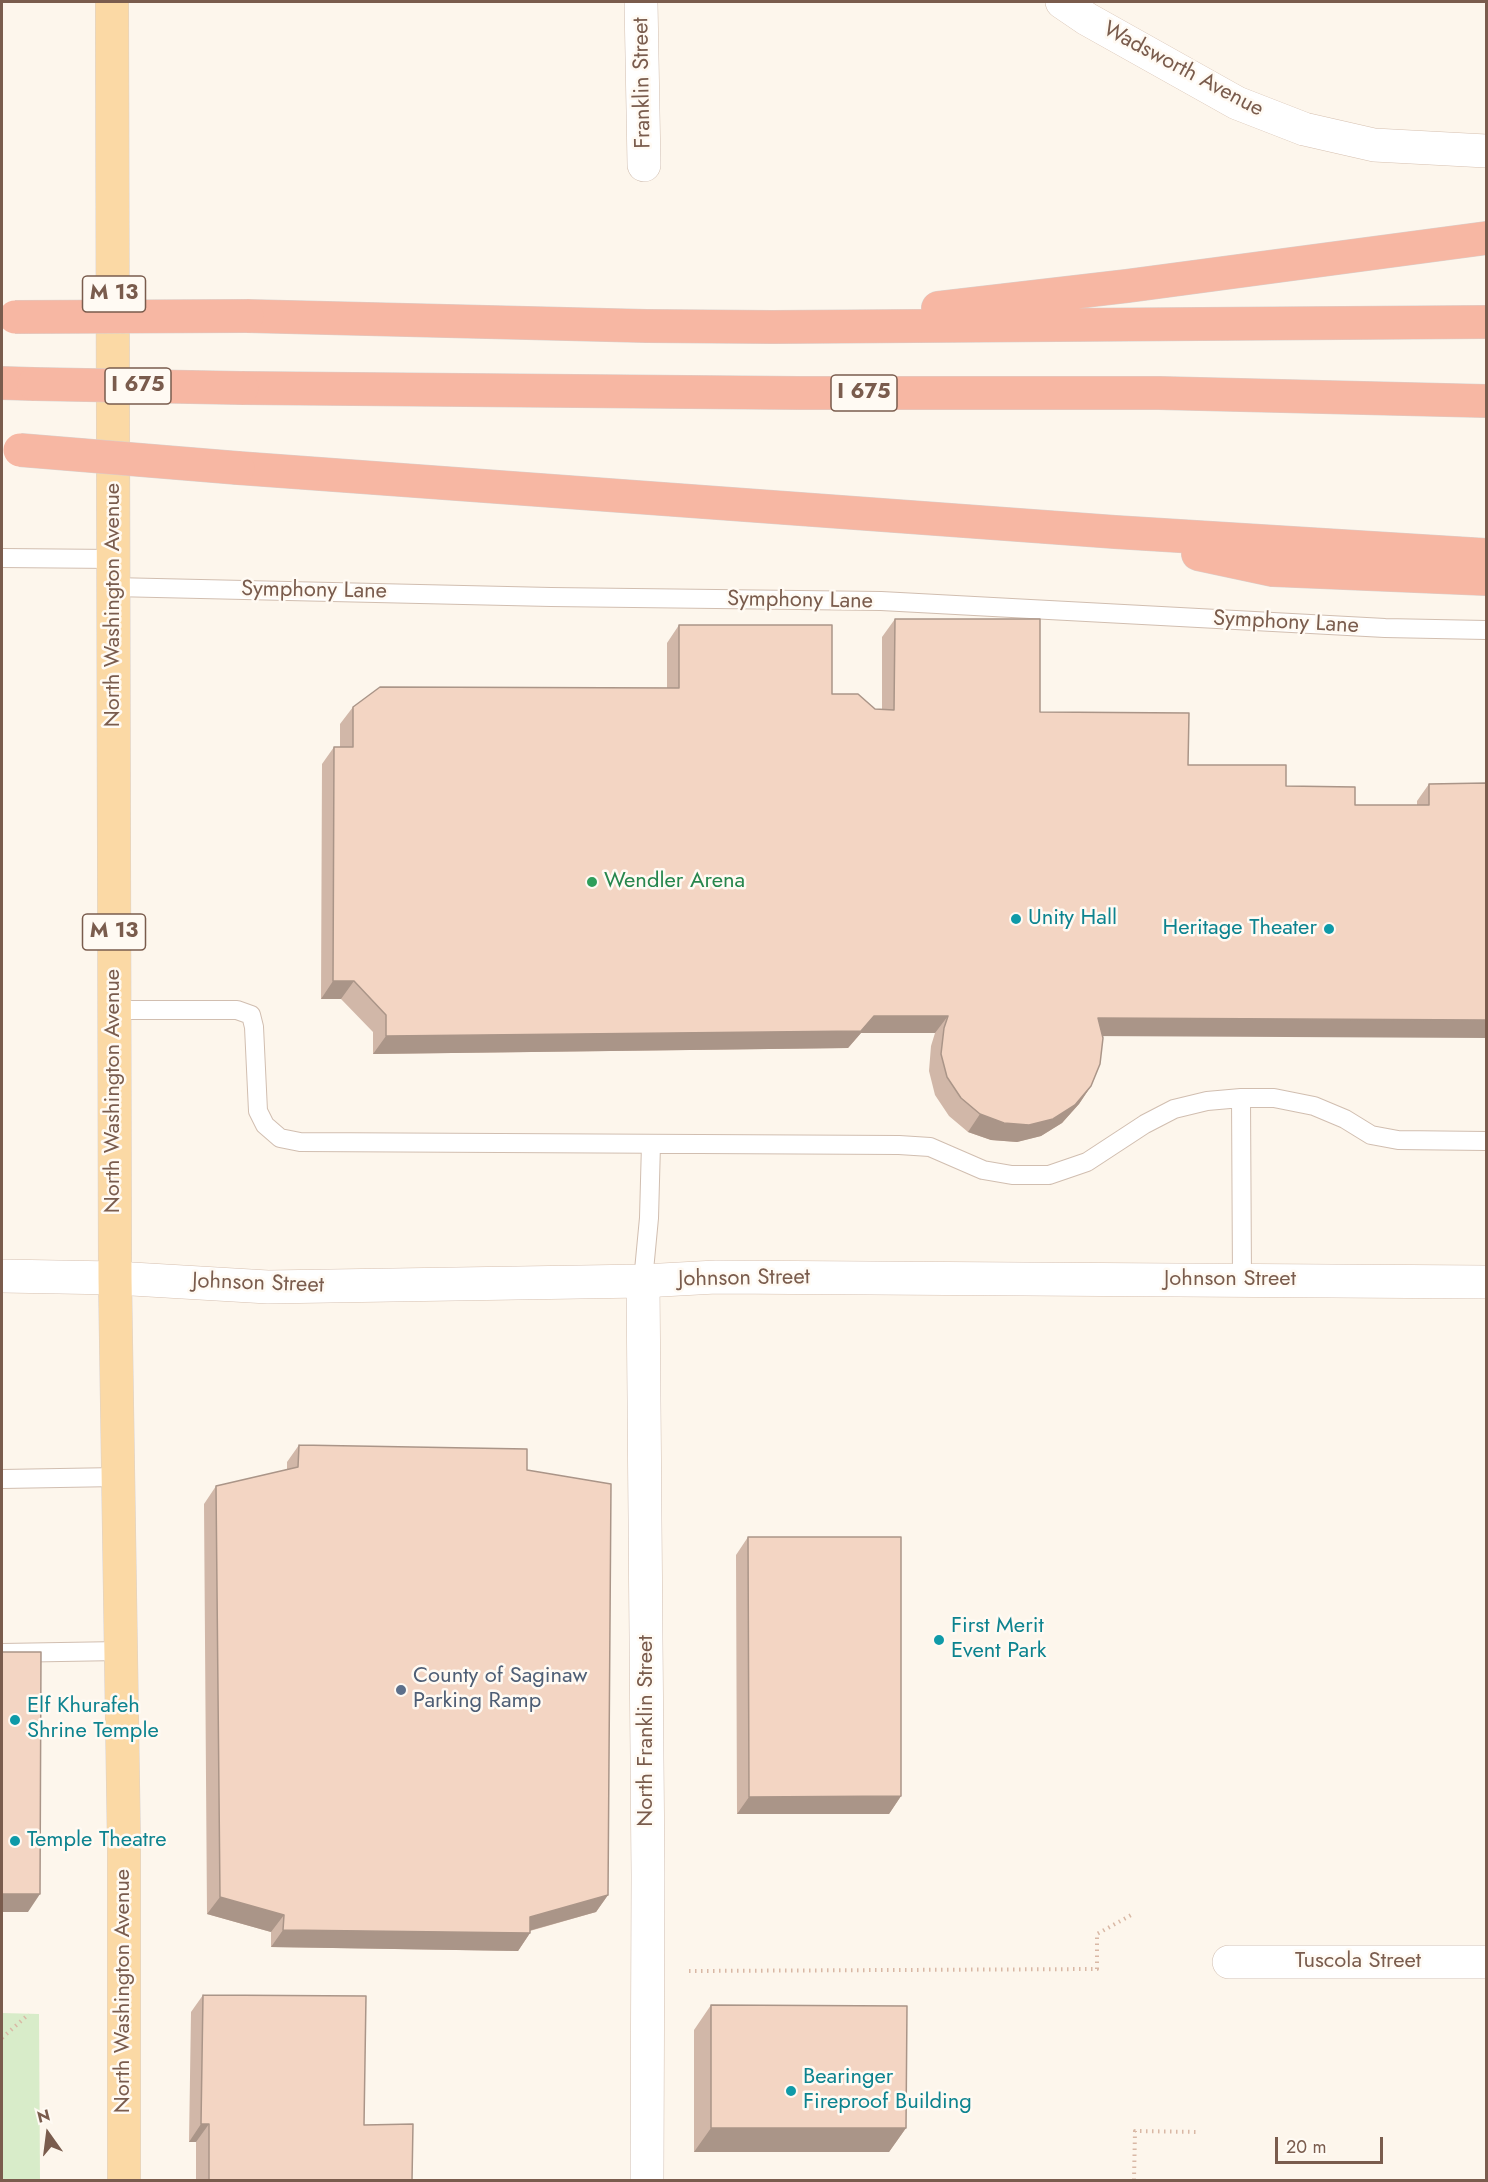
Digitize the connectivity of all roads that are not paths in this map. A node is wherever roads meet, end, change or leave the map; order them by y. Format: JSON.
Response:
{"nodes":[{"id":1,"x":112,"y":2,"type":"edge"},
{"id":2,"x":641,"y":2,"type":"edge"},
{"id":3,"x":1062,"y":2,"type":"edge"},
{"id":4,"x":1486,"y":151,"type":"edge"},
{"id":5,"x":644,"y":165,"type":"dead end"},
{"id":6,"x":1486,"y":238,"type":"edge"},
{"id":7,"x":2,"y":317,"type":"edge"},
{"id":8,"x":1486,"y":322,"type":"edge"},
{"id":9,"x":773,"y":327,"type":"junction"},
{"id":10,"x":2,"y":383,"type":"edge"},
{"id":11,"x":1486,"y":401,"type":"edge"},
{"id":12,"x":2,"y":449,"type":"edge"},
{"id":13,"x":1115,"y":532,"type":"junction"},
{"id":14,"x":1486,"y":555,"type":"edge"},
{"id":15,"x":2,"y":558,"type":"edge"},
{"id":16,"x":114,"y":573,"type":"junction"},
{"id":17,"x":1486,"y":579,"type":"edge"},
{"id":18,"x":1486,"y":630,"type":"edge"},
{"id":19,"x":114,"y":1010,"type":"junction"},
{"id":20,"x":1241,"y":1098,"type":"junction"},
{"id":21,"x":1486,"y":1141,"type":"edge"},
{"id":22,"x":651,"y":1144,"type":"junction"},
{"id":23,"x":2,"y":1276,"type":"edge"},
{"id":24,"x":115,"y":1278,"type":"junction"},
{"id":25,"x":1242,"y":1280,"type":"junction"},
{"id":26,"x":643,"y":1281,"type":"junction"},
{"id":27,"x":1486,"y":1282,"type":"edge"},
{"id":28,"x":118,"y":1477,"type":"junction"},
{"id":29,"x":2,"y":1479,"type":"edge"},
{"id":30,"x":120,"y":1651,"type":"junction"},
{"id":31,"x":2,"y":1653,"type":"edge"},
{"id":32,"x":1229,"y":1962,"type":"dead end"},
{"id":33,"x":1486,"y":1962,"type":"edge"},
{"id":34,"x":124,"y":2181,"type":"edge"},
{"id":35,"x":647,"y":2181,"type":"edge"}],
"edges":[{"from":1,"to":16,"type":"main road","name":"North Washington Avenue","number":"M 13"},
{"from":2,"to":5,"type":"street","name":"Franklin Street"},
{"from":3,"to":4,"type":"street","name":"Wadsworth Avenue"},
{"from":6,"to":9,"type":"highway"},
{"from":7,"to":9,"type":"highway","bridge":true},
{"from":8,"to":9,"type":"highway"},
{"from":10,"to":11,"type":"highway","number":"I 675","bridge":true},
{"from":12,"to":13,"type":"highway","bridge":true},
{"from":13,"to":14,"type":"highway"},
{"from":13,"to":17,"type":"highway"},
{"from":15,"to":16,"type":"lane","name":"Symphony Lane"},
{"from":16,"to":18,"type":"lane","name":"Symphony Lane"},
{"from":16,"to":19,"type":"main road","name":"North Washington Avenue","number":"M 13"},
{"from":19,"to":22,"type":"lane"},
{"from":19,"to":24,"type":"main road","name":"North Washington Avenue","number":"M 13"},
{"from":20,"to":21,"type":"lane"},
{"from":20,"to":22,"type":"lane"},
{"from":20,"to":25,"type":"lane"},
{"from":22,"to":26,"type":"lane"},
{"from":23,"to":24,"type":"street","name":"Johnson Street"},
{"from":24,"to":26,"type":"street","name":"Johnson Street"},
{"from":24,"to":28,"type":"main road","name":"North Washington Avenue","number":"M 13"},
{"from":25,"to":26,"type":"street","name":"Johnson Street"},
{"from":25,"to":27,"type":"street","name":"Johnson Street"},
{"from":26,"to":35,"type":"street","name":"North Franklin Street"},
{"from":28,"to":29,"type":"lane"},
{"from":28,"to":30,"type":"main road","name":"North Washington Avenue","number":"M 13"},
{"from":30,"to":31,"type":"lane"},
{"from":30,"to":34,"type":"main road","name":"North Washington Avenue","number":"M 13"},
{"from":32,"to":33,"type":"street","name":"Tuscola Street"}]}
